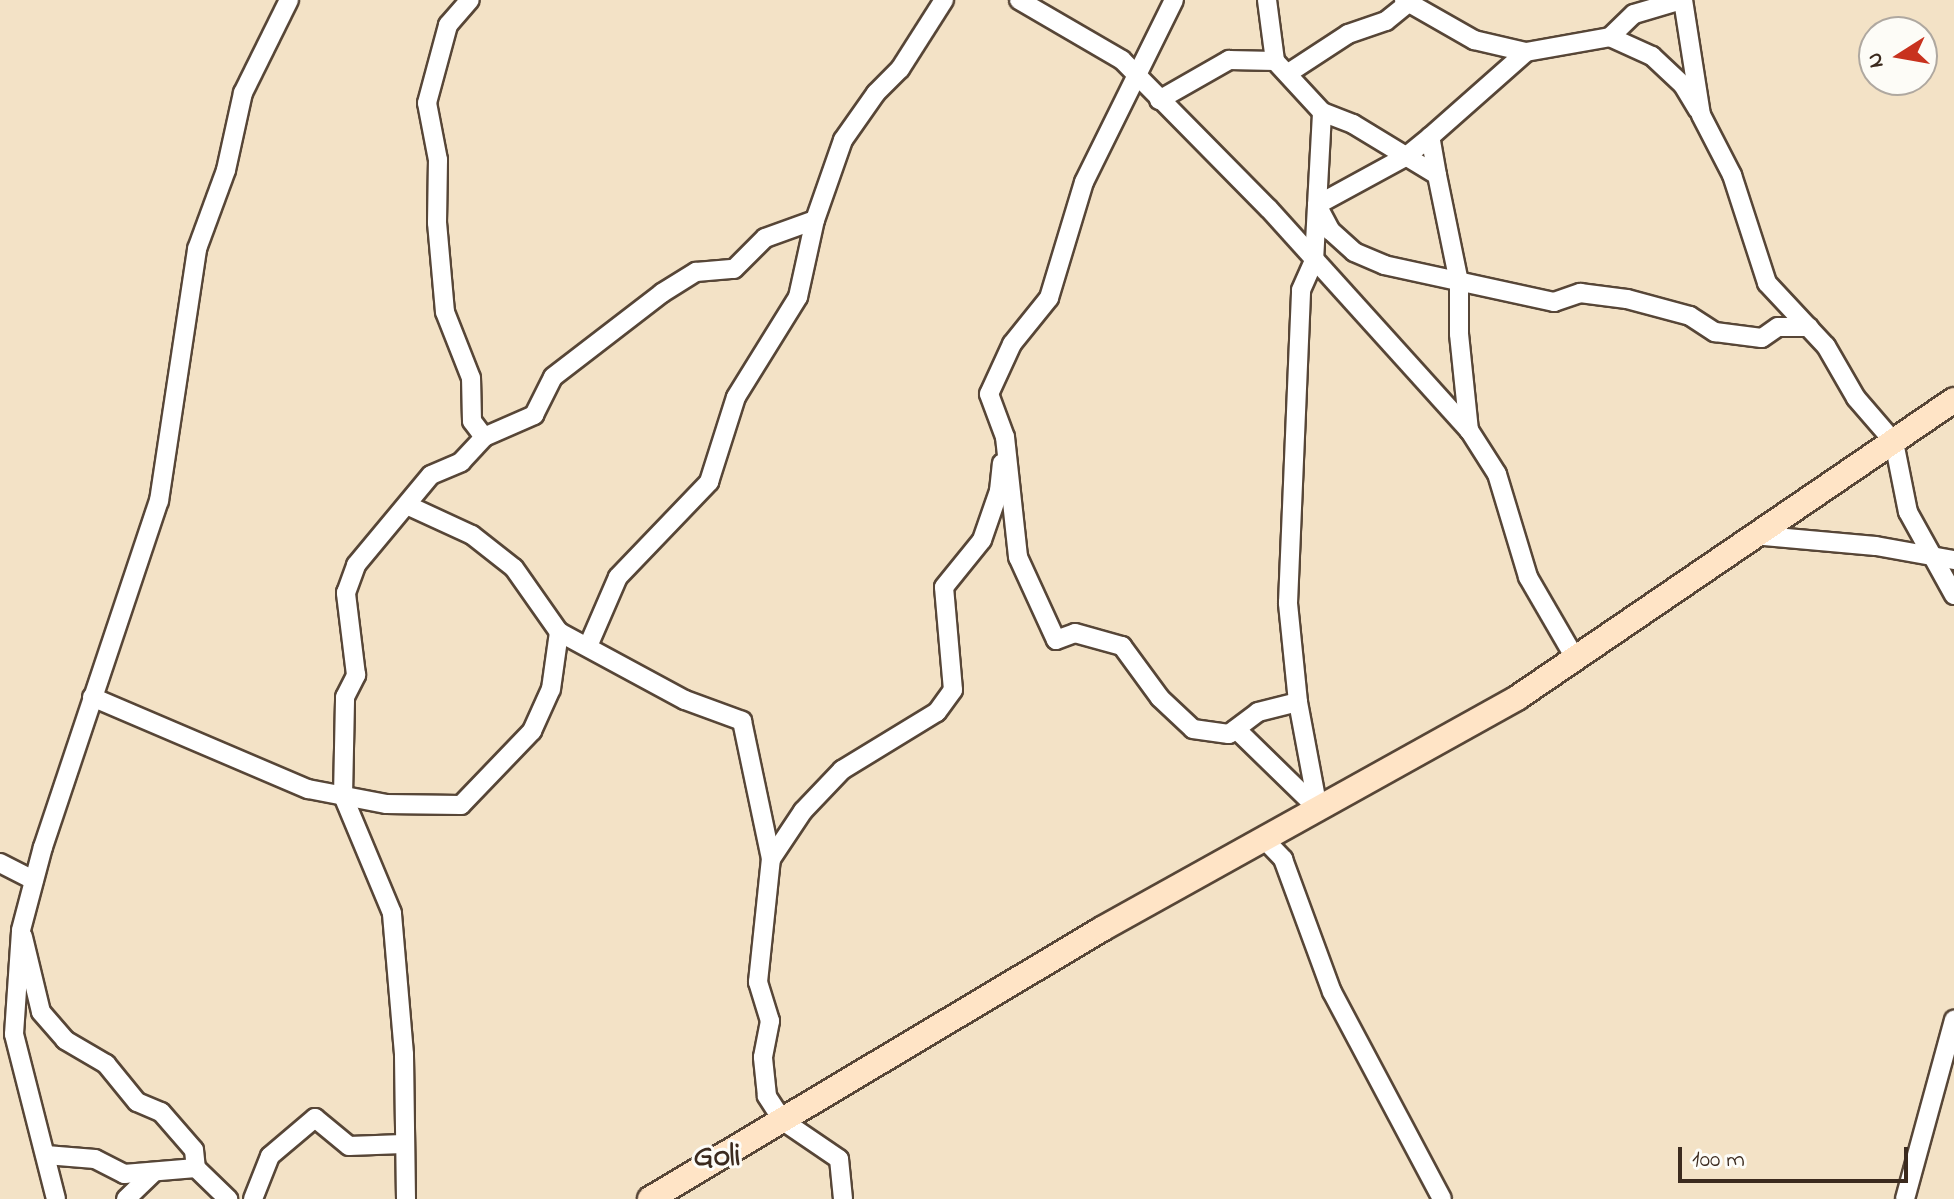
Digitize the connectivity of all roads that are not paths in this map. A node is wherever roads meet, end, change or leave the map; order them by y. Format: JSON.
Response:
{"nodes":[{"id":1,"x":289,"y":0,"type":"edge"},
{"id":2,"x":470,"y":0,"type":"edge"},
{"id":3,"x":944,"y":0,"type":"edge"},
{"id":4,"x":1019,"y":0,"type":"edge"},
{"id":5,"x":1174,"y":0,"type":"edge"},
{"id":6,"x":1267,"y":0,"type":"edge"},
{"id":7,"x":1683,"y":0,"type":"edge"},
{"id":8,"x":1406,"y":2,"type":"edge"},
{"id":9,"x":1610,"y":37,"type":"junction"},
{"id":10,"x":1526,"y":52,"type":"junction"},
{"id":11,"x":1283,"y":67,"type":"junction"},
{"id":12,"x":1136,"y":75,"type":"junction"},
{"id":13,"x":1159,"y":100,"type":"junction"},
{"id":14,"x":1322,"y":112,"type":"junction"},
{"id":15,"x":1701,"y":115,"type":"junction"},
{"id":16,"x":1430,"y":137,"type":"junction"},
{"id":17,"x":1405,"y":157,"type":"junction"},
{"id":18,"x":1437,"y":175,"type":"junction"},
{"id":19,"x":1317,"y":205,"type":"junction"},
{"id":20,"x":815,"y":220,"type":"junction"},
{"id":21,"x":1314,"y":261,"type":"junction"},
{"id":22,"x":1459,"y":282,"type":"junction"},
{"id":23,"x":1809,"y":327,"type":"junction"},
{"id":24,"x":1954,"y":400,"type":"edge"},
{"id":25,"x":1469,"y":430,"type":"junction"},
{"id":26,"x":484,"y":437,"type":"junction"},
{"id":27,"x":1005,"y":437,"type":"junction"},
{"id":28,"x":1894,"y":442,"type":"junction"},
{"id":29,"x":409,"y":506,"type":"junction"},
{"id":30,"x":1753,"y":535,"type":"junction"},
{"id":31,"x":1933,"y":559,"type":"junction"},
{"id":32,"x":1954,"y":560,"type":"edge"},
{"id":33,"x":1954,"y":595,"type":"edge"},
{"id":34,"x":559,"y":632,"type":"junction"},
{"id":35,"x":589,"y":644,"type":"junction"},
{"id":36,"x":1575,"y":658,"type":"junction"},
{"id":37,"x":92,"y":697,"type":"junction"},
{"id":38,"x":1298,"y":702,"type":"junction"},
{"id":39,"x":1236,"y":729,"type":"junction"},
{"id":40,"x":343,"y":796,"type":"junction"},
{"id":41,"x":1318,"y":809,"type":"junction"},
{"id":42,"x":1264,"y":839,"type":"junction"},
{"id":43,"x":771,"y":859,"type":"junction"},
{"id":44,"x":0,"y":863,"type":"edge"},
{"id":45,"x":34,"y":880,"type":"junction"},
{"id":46,"x":21,"y":930,"type":"junction"},
{"id":47,"x":1954,"y":1020,"type":"edge"},
{"id":48,"x":783,"y":1121,"type":"junction"},
{"id":49,"x":403,"y":1144,"type":"junction"},
{"id":50,"x":46,"y":1155,"type":"junction"},
{"id":51,"x":196,"y":1168,"type":"junction"},
{"id":52,"x":154,"y":1172,"type":"junction"},
{"id":53,"x":56,"y":1199,"type":"edge"},
{"id":54,"x":126,"y":1199,"type":"edge"},
{"id":55,"x":228,"y":1199,"type":"edge"},
{"id":56,"x":253,"y":1199,"type":"edge"},
{"id":57,"x":406,"y":1199,"type":"edge"},
{"id":58,"x":650,"y":1199,"type":"edge"},
{"id":59,"x":843,"y":1199,"type":"edge"},
{"id":60,"x":1442,"y":1199,"type":"edge"},
{"id":61,"x":1905,"y":1199,"type":"edge"}],
"edges":[{"from":1,"to":37,"type":"street"},
{"from":2,"to":26,"type":"street"},
{"from":3,"to":20,"type":"street"},
{"from":4,"to":12,"type":"street"},
{"from":5,"to":12,"type":"street"},
{"from":6,"to":11,"type":"street"},
{"from":7,"to":9,"type":"street"},
{"from":7,"to":15,"type":"street"},
{"from":8,"to":10,"type":"street"},
{"from":8,"to":11,"type":"street"},
{"from":9,"to":10,"type":"street"},
{"from":9,"to":15,"type":"street"},
{"from":10,"to":16,"type":"street"},
{"from":11,"to":13,"type":"street"},
{"from":11,"to":14,"type":"street"},
{"from":12,"to":13,"type":"street"},
{"from":12,"to":27,"type":"street"},
{"from":13,"to":21,"type":"street"},
{"from":14,"to":17,"type":"street"},
{"from":14,"to":19,"type":"street"},
{"from":15,"to":23,"type":"street"},
{"from":16,"to":17,"type":"street"},
{"from":16,"to":18,"type":"street"},
{"from":17,"to":18,"type":"street"},
{"from":17,"to":19,"type":"street"},
{"from":18,"to":22,"type":"street"},
{"from":19,"to":21,"type":"street"},
{"from":19,"to":22,"type":"street"},
{"from":20,"to":26,"type":"street"},
{"from":20,"to":35,"type":"street"},
{"from":21,"to":25,"type":"street"},
{"from":21,"to":38,"type":"street"},
{"from":22,"to":23,"type":"street"},
{"from":22,"to":25,"type":"street"},
{"from":23,"to":28,"type":"street"},
{"from":24,"to":28,"type":"main road"},
{"from":25,"to":36,"type":"street"},
{"from":26,"to":29,"type":"street"},
{"from":27,"to":39,"type":"street"},
{"from":27,"to":43,"type":"street"},
{"from":28,"to":30,"type":"main road"},
{"from":28,"to":31,"type":"street"},
{"from":29,"to":34,"type":"street"},
{"from":29,"to":40,"type":"street"},
{"from":30,"to":31,"type":"street"},
{"from":30,"to":36,"type":"main road"},
{"from":31,"to":32,"type":"street"},
{"from":31,"to":33,"type":"street"},
{"from":34,"to":35,"type":"street"},
{"from":34,"to":40,"type":"street"},
{"from":35,"to":43,"type":"street"},
{"from":36,"to":41,"type":"main road"},
{"from":37,"to":40,"type":"street"},
{"from":37,"to":45,"type":"street"},
{"from":38,"to":39,"type":"street"},
{"from":38,"to":41,"type":"street"},
{"from":39,"to":41,"type":"street"},
{"from":40,"to":49,"type":"street"},
{"from":41,"to":42,"type":"main road"},
{"from":42,"to":48,"type":"main road"},
{"from":42,"to":60,"type":"street"},
{"from":43,"to":48,"type":"street"},
{"from":44,"to":45,"type":"street"},
{"from":45,"to":46,"type":"street"},
{"from":46,"to":50,"type":"street"},
{"from":46,"to":51,"type":"street"},
{"from":47,"to":61,"type":"street"},
{"from":48,"to":58,"type":"main road"},
{"from":48,"to":59,"type":"street"},
{"from":49,"to":56,"type":"street"},
{"from":49,"to":57,"type":"street"},
{"from":50,"to":52,"type":"street"},
{"from":50,"to":53,"type":"street"},
{"from":51,"to":52,"type":"street"},
{"from":51,"to":55,"type":"street"},
{"from":52,"to":54,"type":"street"}]}
